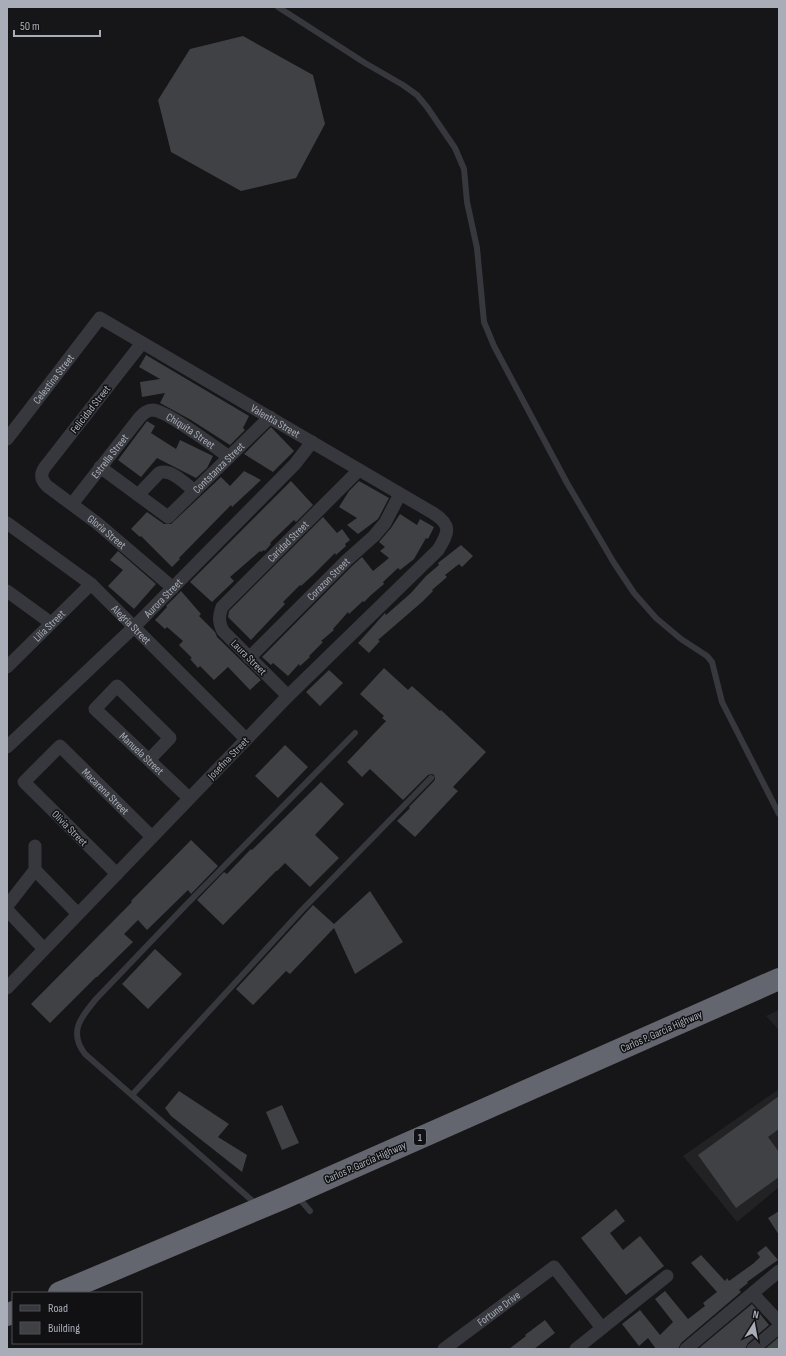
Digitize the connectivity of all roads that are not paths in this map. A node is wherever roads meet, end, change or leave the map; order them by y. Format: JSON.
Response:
{"nodes":[{"id":1,"x":278,"y":7,"type":"edge"},
{"id":2,"x":100,"y":318,"type":"joint"},
{"id":3,"x":142,"y":343,"type":"junction"},
{"id":4,"x":149,"y":410,"type":"joint"},
{"id":5,"x":270,"y":417,"type":"junction"},
{"id":6,"x":7,"y":439,"type":"edge"},
{"id":7,"x":312,"y":442,"type":"junction"},
{"id":8,"x":229,"y":457,"type":"junction"},
{"id":9,"x":100,"y":468,"type":"junction"},
{"id":10,"x":359,"y":470,"type":"junction"},
{"id":11,"x":41,"y":476,"type":"joint"},
{"id":12,"x":195,"y":491,"type":"junction"},
{"id":13,"x":400,"y":494,"type":"junction"},
{"id":14,"x":138,"y":496,"type":"junction"},
{"id":15,"x":72,"y":504,"type":"junction"},
{"id":16,"x":7,"y":523,"type":"edge"},
{"id":17,"x":446,"y":528,"type":"joint"},
{"id":18,"x":91,"y":584,"type":"junction"},
{"id":19,"x":173,"y":588,"type":"junction"},
{"id":20,"x":7,"y":591,"type":"edge"},
{"id":21,"x":220,"y":614,"type":"joint"},
{"id":22,"x":52,"y":623,"type":"junction"},
{"id":23,"x":134,"y":627,"type":"junction"},
{"id":24,"x":248,"y":658,"type":"junction"},
{"id":25,"x":9,"y":662,"type":"edge"},
{"id":26,"x":288,"y":696,"type":"junction"},
{"id":27,"x":356,"y":733,"type":"dead end"},
{"id":28,"x":246,"y":739,"type":"junction"},
{"id":29,"x":7,"y":748,"type":"edge"},
{"id":30,"x":149,"y":760,"type":"junction"},
{"id":31,"x":431,"y":778,"type":"dead end"},
{"id":32,"x":24,"y":782,"type":"joint"},
{"id":33,"x":189,"y":798,"type":"junction"},
{"id":34,"x":779,"y":814,"type":"edge"},
{"id":35,"x":152,"y":837,"type":"junction"},
{"id":36,"x":35,"y":846,"type":"dead end"},
{"id":37,"x":35,"y":870,"type":"junction"},
{"id":38,"x":116,"y":874,"type":"junction"},
{"id":39,"x":7,"y":906,"type":"edge"},
{"id":40,"x":7,"y":910,"type":"edge"},
{"id":41,"x":78,"y":914,"type":"junction"},
{"id":42,"x":44,"y":949,"type":"junction"},
{"id":43,"x":779,"y":979,"type":"edge"},
{"id":44,"x":7,"y":986,"type":"edge"},
{"id":45,"x":132,"y":1095,"type":"junction"},
{"id":46,"x":294,"y":1193,"type":"junction"},
{"id":47,"x":260,"y":1208,"type":"junction"},
{"id":48,"x":310,"y":1211,"type":"dead end"},
{"id":49,"x":779,"y":1271,"type":"edge"},
{"id":50,"x":667,"y":1276,"type":"dead end"},
{"id":51,"x":61,"y":1292,"type":"edge"},
{"id":52,"x":753,"y":1294,"type":"junction"},
{"id":53,"x":779,"y":1322,"type":"edge"},
{"id":54,"x":779,"y":1327,"type":"edge"},
{"id":55,"x":602,"y":1328,"type":"junction"},
{"id":56,"x":444,"y":1349,"type":"edge"},
{"id":57,"x":576,"y":1349,"type":"edge"},
{"id":58,"x":686,"y":1349,"type":"edge"},
{"id":59,"x":753,"y":1349,"type":"edge"}],
"edges":[{"from":1,"to":34,"type":"lane"},
{"from":2,"to":3,"type":"street","name":"Valentia Street"},
{"from":2,"to":6,"type":"street","name":"Celestina Street"},
{"from":3,"to":5,"type":"street","name":"Valentia Street"},
{"from":3,"to":11,"type":"street","name":"Felicidad Street"},
{"from":4,"to":8,"type":"street","name":"Chiquita Street"},
{"from":4,"to":9,"type":"street","name":"Estrella Street"},
{"from":5,"to":7,"type":"street","name":"Valentia Street"},
{"from":5,"to":8,"type":"street","name":"Contstanza Street"},
{"from":7,"to":10,"type":"street","name":"Valentia Street"},
{"from":7,"to":19,"type":"street","name":"Aurora Street"},
{"from":8,"to":12,"type":"street","name":"Contstanza Street"},
{"from":9,"to":14,"type":"street"},
{"from":9,"to":15,"type":"street","name":"Estrella Street"},
{"from":10,"to":13,"type":"street","name":"Valentia Street"},
{"from":10,"to":21,"type":"street","name":"Caridad Street"},
{"from":11,"to":15,"type":"street","name":"Gloria Street"},
{"from":12,"to":14,"type":"street"},
{"from":12,"to":14,"type":"street","name":"Contstanza Street"},
{"from":13,"to":17,"type":"street","name":"Valentia Street"},
{"from":13,"to":24,"type":"street","name":"Corazon Street"},
{"from":15,"to":19,"type":"street","name":"Gloria Street"},
{"from":16,"to":18,"type":"street","name":"Alegria Street"},
{"from":17,"to":26,"type":"street","name":"Josefina Street"},
{"from":18,"to":22,"type":"street","name":"Lilia Street"},
{"from":18,"to":23,"type":"street","name":"Alegria Street"},
{"from":19,"to":23,"type":"street","name":"Aurora Street"},
{"from":20,"to":22,"type":"street"},
{"from":21,"to":24,"type":"street","name":"Laura Street"},
{"from":22,"to":25,"type":"street","name":"Lilia Street"},
{"from":23,"to":28,"type":"street","name":"Alegria Street"},
{"from":23,"to":29,"type":"street","name":"Aurora Street"},
{"from":24,"to":26,"type":"street","name":"Laura Street"},
{"from":26,"to":28,"type":"street","name":"Josefina Street"},
{"from":27,"to":45,"type":"lane"},
{"from":28,"to":33,"type":"street","name":"Josefina Street"},
{"from":30,"to":30,"type":"street","name":"Manuela Street"},
{"from":30,"to":33,"type":"street","name":"Manuela Street"},
{"from":31,"to":45,"type":"lane"},
{"from":32,"to":35,"type":"street","name":"Macarena Street"},
{"from":32,"to":38,"type":"street","name":"Olivia Street"},
{"from":33,"to":35,"type":"street","name":"Josefina Street"},
{"from":35,"to":38,"type":"street","name":"Josefina Street"},
{"from":36,"to":37,"type":"street"},
{"from":37,"to":39,"type":"street"},
{"from":37,"to":41,"type":"street"},
{"from":38,"to":41,"type":"street","name":"Josefina Street"},
{"from":40,"to":42,"type":"street"},
{"from":41,"to":42,"type":"street","name":"Josefina Street"},
{"from":42,"to":44,"type":"street","name":"Josefina Street"},
{"from":43,"to":46,"type":"highway","name":"Carlos P. Garcia Highway","number":"1"},
{"from":45,"to":47,"type":"lane"},
{"from":46,"to":47,"type":"highway","name":"Carlos P. Garcia Highway","number":"1"},
{"from":46,"to":48,"type":"lane"},
{"from":47,"to":51,"type":"highway","name":"Carlos P. Garcia Highway","number":"1"},
{"from":49,"to":52,"type":"street"},
{"from":50,"to":55,"type":"street"},
{"from":52,"to":53,"type":"street"},
{"from":52,"to":58,"type":"street"},
{"from":54,"to":59,"type":"street"},
{"from":55,"to":56,"type":"street","name":"Fortune Drive"},
{"from":55,"to":57,"type":"street"}]}
